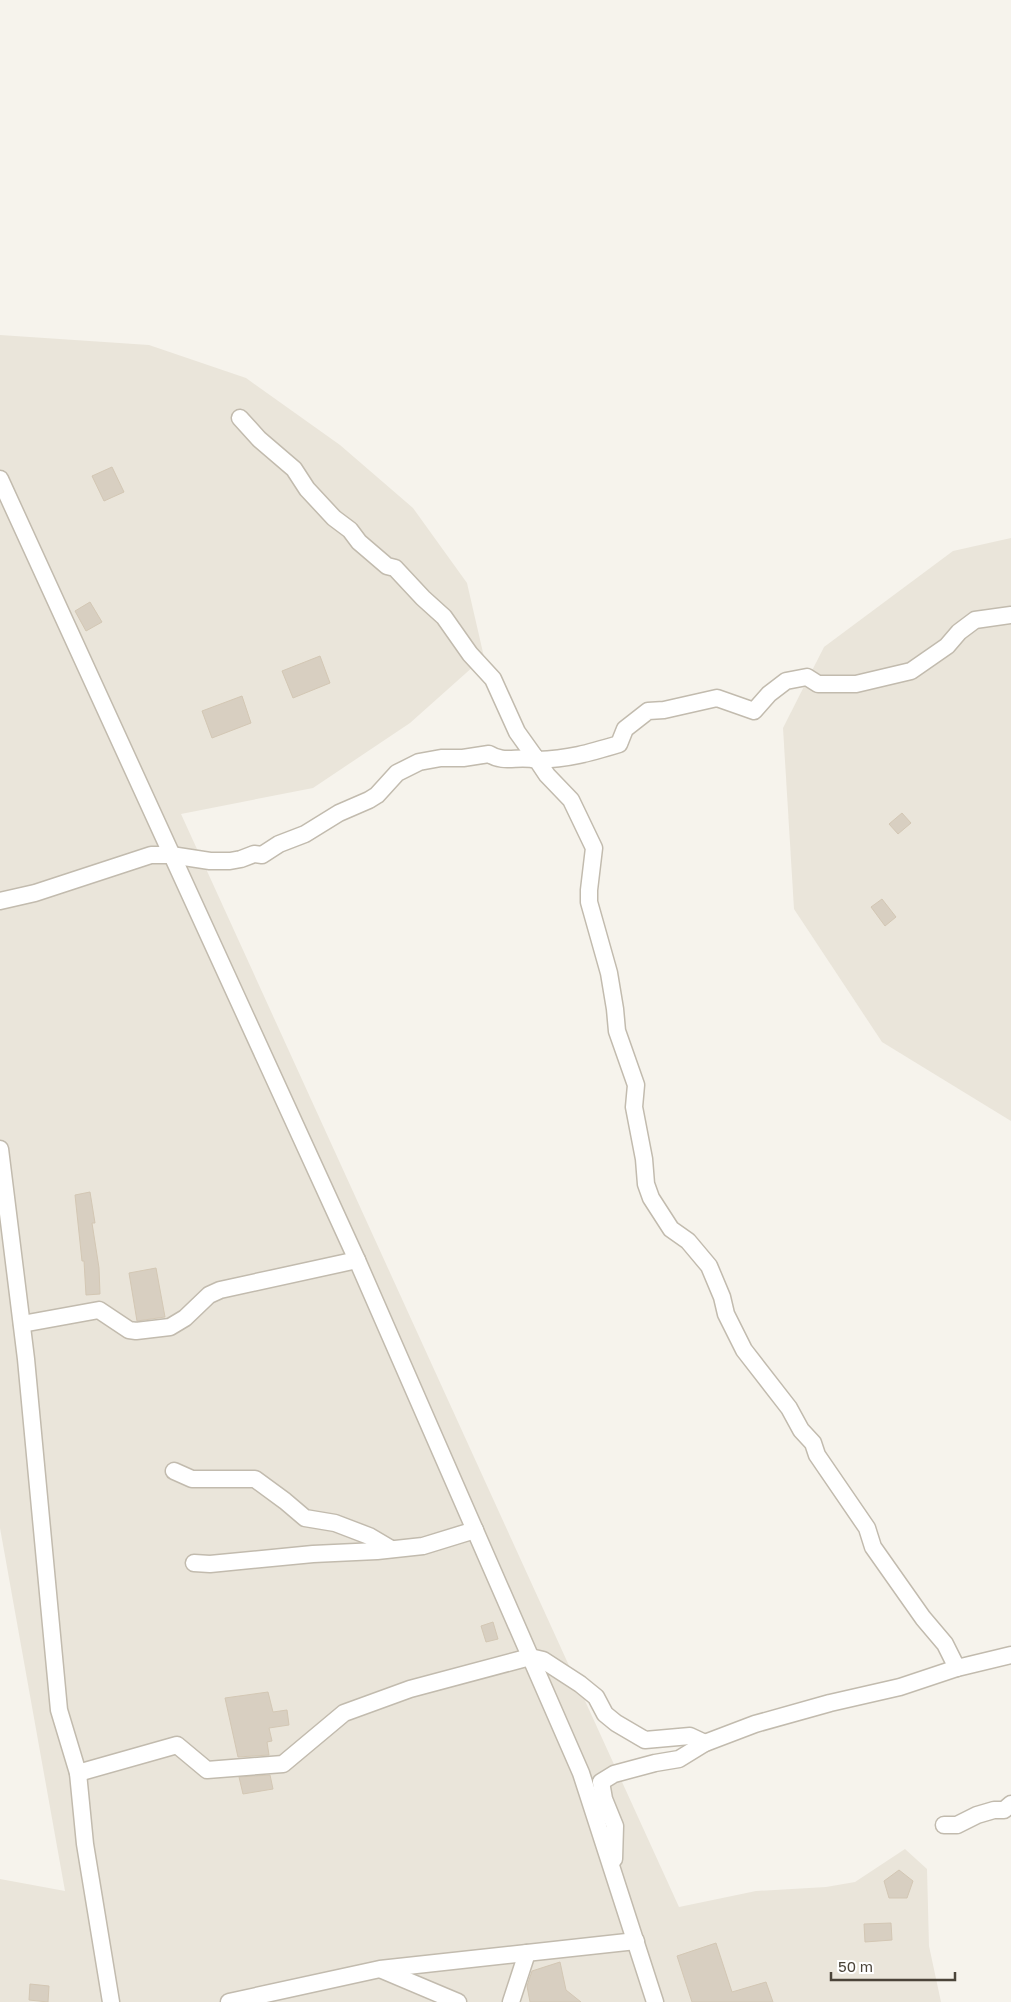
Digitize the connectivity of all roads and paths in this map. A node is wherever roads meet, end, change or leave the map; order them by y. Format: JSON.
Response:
{"nodes":[{"id":1,"x":240,"y":418,"type":"dead end"},
{"id":2,"x":0,"y":479,"type":"edge"},
{"id":3,"x":1011,"y":615,"type":"edge"},
{"id":4,"x":537,"y":760,"type":"junction"},
{"id":5,"x":171,"y":855,"type":"junction"},
{"id":6,"x":0,"y":901,"type":"edge"},
{"id":7,"x":0,"y":1149,"type":"edge"},
{"id":8,"x":357,"y":1260,"type":"junction"},
{"id":9,"x":22,"y":1324,"type":"junction"},
{"id":10,"x":174,"y":1471,"type":"dead end"},
{"id":11,"x":475,"y":1530,"type":"junction"},
{"id":12,"x":391,"y":1549,"type":"junction"},
{"id":13,"x":194,"y":1563,"type":"dead end"},
{"id":14,"x":1011,"y":1655,"type":"edge"},
{"id":15,"x":530,"y":1657,"type":"junction"},
{"id":16,"x":957,"y":1668,"type":"junction"},
{"id":17,"x":705,"y":1743,"type":"junction"},
{"id":18,"x":78,"y":1773,"type":"junction"},
{"id":19,"x":1011,"y":1804,"type":"edge"},
{"id":20,"x":944,"y":1824,"type":"dead end"},
{"id":21,"x":614,"y":1874,"type":"junction"},
{"id":22,"x":636,"y":1942,"type":"junction"},
{"id":23,"x":527,"y":1953,"type":"junction"},
{"id":24,"x":380,"y":1969,"type":"junction"},
{"id":25,"x":262,"y":1998,"type":"edge"},
{"id":26,"x":111,"y":2002,"type":"edge"},
{"id":27,"x":228,"y":2002,"type":"edge"},
{"id":28,"x":458,"y":2002,"type":"edge"},
{"id":29,"x":511,"y":2002,"type":"edge"},
{"id":30,"x":655,"y":2002,"type":"edge"}],
"edges":[{"from":1,"to":4,"type":"street"},
{"from":2,"to":5,"type":"street"},
{"from":3,"to":4,"type":"street"},
{"from":4,"to":5,"type":"street"},
{"from":4,"to":16,"type":"street"},
{"from":5,"to":6,"type":"street"},
{"from":5,"to":8,"type":"street"},
{"from":7,"to":9,"type":"street"},
{"from":8,"to":9,"type":"street"},
{"from":8,"to":11,"type":"street"},
{"from":9,"to":18,"type":"street"},
{"from":10,"to":12,"type":"street"},
{"from":11,"to":12,"type":"street"},
{"from":11,"to":15,"type":"street"},
{"from":12,"to":13,"type":"street"},
{"from":14,"to":16,"type":"street"},
{"from":15,"to":17,"type":"street"},
{"from":15,"to":18,"type":"street"},
{"from":15,"to":21,"type":"street"},
{"from":16,"to":17,"type":"street"},
{"from":17,"to":21,"type":"street"},
{"from":18,"to":26,"type":"street"},
{"from":19,"to":20,"type":"street"},
{"from":21,"to":22,"type":"street"},
{"from":22,"to":23,"type":"street"},
{"from":22,"to":30,"type":"street"},
{"from":23,"to":24,"type":"street"},
{"from":23,"to":29,"type":"street"},
{"from":24,"to":25,"type":"street"},
{"from":24,"to":28,"type":"street"},
{"from":25,"to":27,"type":"street"}]}
